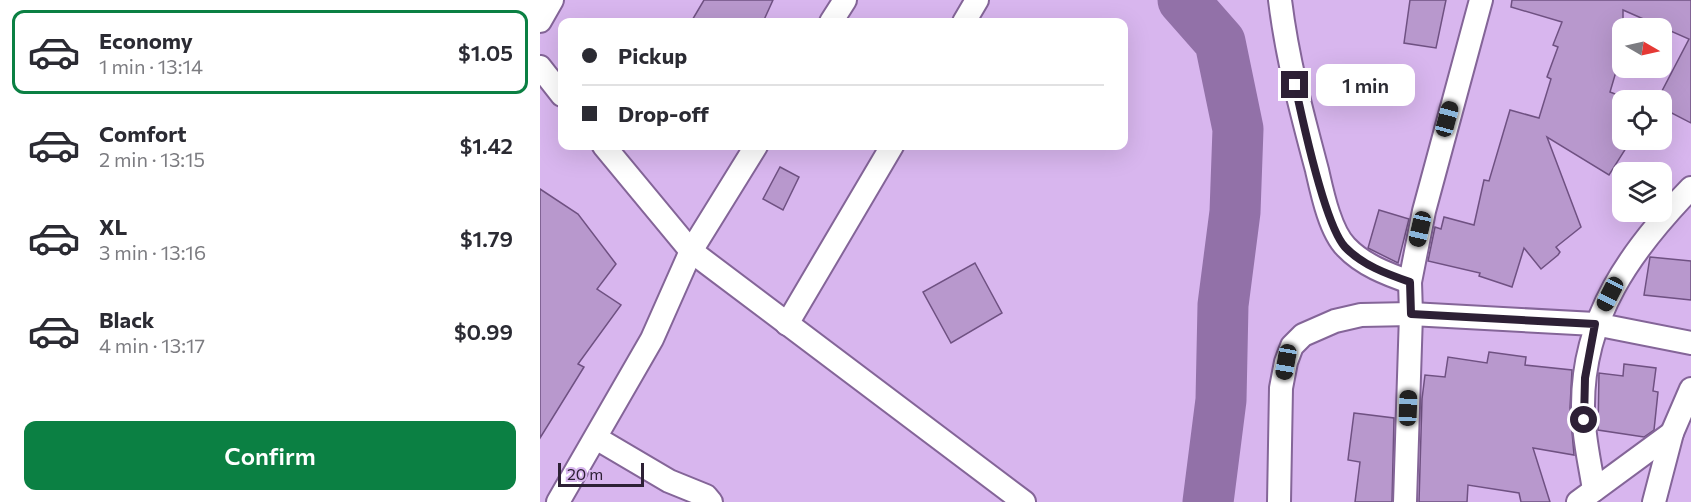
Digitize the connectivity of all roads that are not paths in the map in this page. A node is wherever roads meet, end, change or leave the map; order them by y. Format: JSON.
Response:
{"nodes":[{"id":1,"x":552,"y":0,"type":"edge"},
{"id":2,"x":845,"y":0,"type":"edge"},
{"id":3,"x":977,"y":0,"type":"edge"},
{"id":4,"x":1280,"y":0,"type":"edge"},
{"id":5,"x":1481,"y":0,"type":"edge"},
{"id":6,"x":834,"y":18,"type":"edge"},
{"id":7,"x":966,"y":18,"type":"edge"},
{"id":8,"x":540,"y":21,"type":"edge"},
{"id":9,"x":540,"y":67,"type":"edge"},
{"id":10,"x":558,"y":90,"type":"edge"},
{"id":11,"x":607,"y":150,"type":"edge"},
{"id":12,"x":754,"y":150,"type":"edge"},
{"id":13,"x":890,"y":150,"type":"edge"},
{"id":14,"x":1691,"y":188,"type":"edge"},
{"id":15,"x":691,"y":251,"type":"junction"},
{"id":16,"x":1410,"y":282,"type":"junction"},
{"id":17,"x":1411,"y":314,"type":"junction"},
{"id":18,"x":787,"y":324,"type":"junction"},
{"id":19,"x":1595,"y":324,"type":"junction"},
{"id":20,"x":1691,"y":343,"type":"edge"},
{"id":21,"x":1691,"y":389,"type":"edge"},
{"id":22,"x":1672,"y":434,"type":"junction"},
{"id":23,"x":596,"y":438,"type":"junction"},
{"id":24,"x":1586,"y":496,"type":"edge"},
{"id":25,"x":558,"y":502,"type":"edge"},
{"id":26,"x":711,"y":502,"type":"edge"},
{"id":27,"x":1024,"y":502,"type":"edge"},
{"id":28,"x":1279,"y":502,"type":"edge"},
{"id":29,"x":1405,"y":502,"type":"edge"},
{"id":30,"x":1654,"y":502,"type":"edge"}],
"edges":[{"from":1,"to":8,"type":"street"},
{"from":2,"to":6,"type":"street"},
{"from":3,"to":7,"type":"street"},
{"from":4,"to":16,"type":"street"},
{"from":5,"to":16,"type":"street"},
{"from":9,"to":10,"type":"street"},
{"from":11,"to":15,"type":"street"},
{"from":12,"to":15,"type":"street"},
{"from":13,"to":18,"type":"street"},
{"from":14,"to":19,"type":"street"},
{"from":15,"to":18,"type":"street"},
{"from":15,"to":23,"type":"street"},
{"from":16,"to":17,"type":"street"},
{"from":17,"to":19,"type":"street"},
{"from":17,"to":28,"type":"street"},
{"from":17,"to":29,"type":"street"},
{"from":18,"to":27,"type":"street"},
{"from":19,"to":20,"type":"street"},
{"from":19,"to":24,"type":"street"},
{"from":21,"to":22,"type":"street"},
{"from":22,"to":24,"type":"street"},
{"from":22,"to":30,"type":"street"},
{"from":23,"to":25,"type":"street"},
{"from":23,"to":26,"type":"street"}]}
